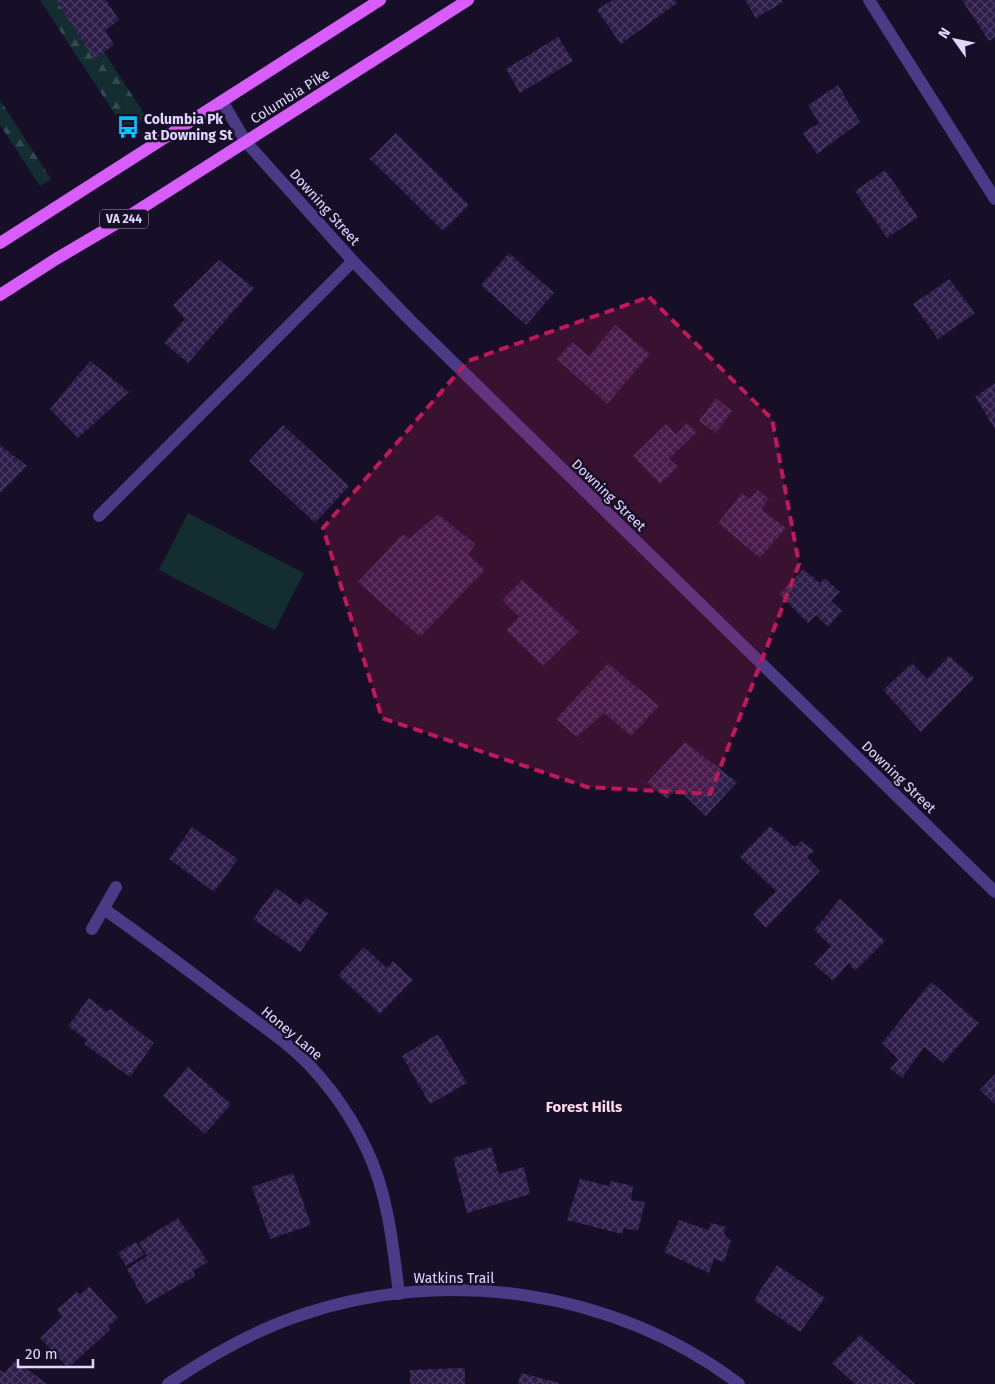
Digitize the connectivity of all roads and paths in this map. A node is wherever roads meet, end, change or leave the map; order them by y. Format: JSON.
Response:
{"nodes":[{"id":1,"x":380,"y":0,"type":"edge"},
{"id":2,"x":468,"y":0,"type":"edge"},
{"id":3,"x":869,"y":0,"type":"edge"},
{"id":4,"x":222,"y":101,"type":"junction"},
{"id":5,"x":246,"y":142,"type":"junction"},
{"id":6,"x":995,"y":199,"type":"edge"},
{"id":7,"x":0,"y":242,"type":"edge"},
{"id":8,"x":353,"y":261,"type":"junction"},
{"id":9,"x":0,"y":295,"type":"edge"},
{"id":10,"x":99,"y":516,"type":"dead end"},
{"id":11,"x":116,"y":887,"type":"dead end"},
{"id":12,"x":995,"y":892,"type":"edge"},
{"id":13,"x":104,"y":909,"type":"junction"},
{"id":14,"x":92,"y":929,"type":"dead end"},
{"id":15,"x":399,"y":1294,"type":"junction"},
{"id":16,"x":168,"y":1384,"type":"edge"},
{"id":17,"x":739,"y":1384,"type":"edge"}],
"edges":[{"from":1,"to":4,"type":"main road"},
{"from":2,"to":5,"type":"main road","name":"Columbia Pike","number":"VA 244"},
{"from":3,"to":6,"type":"street"},
{"from":4,"to":5,"type":"street","name":"Downing Street"},
{"from":4,"to":7,"type":"main road"},
{"from":5,"to":8,"type":"street","name":"Downing Street"},
{"from":5,"to":9,"type":"main road","name":"Columbia Pike","number":"VA 244"},
{"from":8,"to":10,"type":"street"},
{"from":8,"to":12,"type":"street","name":"Downing Street"},
{"from":11,"to":13,"type":"street"},
{"from":13,"to":14,"type":"street"},
{"from":13,"to":15,"type":"street","name":"Honey Lane"},
{"from":15,"to":16,"type":"street","name":"Watkins Trail"},
{"from":15,"to":17,"type":"street","name":"Watkins Trail"}]}
